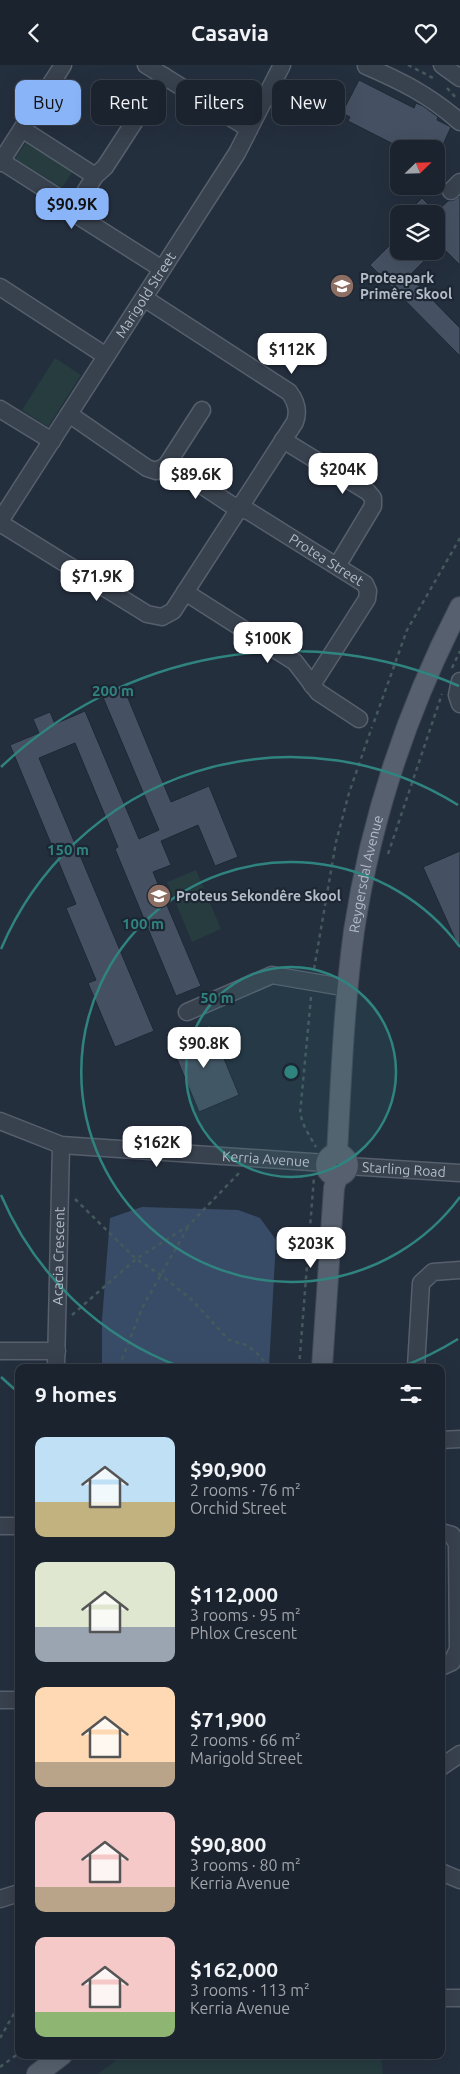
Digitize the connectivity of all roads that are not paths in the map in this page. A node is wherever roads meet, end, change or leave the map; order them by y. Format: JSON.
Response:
{"nodes":[{"id":1,"x":63,"y":65,"type":"edge"},
{"id":2,"x":146,"y":65,"type":"edge"},
{"id":3,"x":282,"y":65,"type":"edge"},
{"id":4,"x":442,"y":65,"type":"edge"},
{"id":5,"x":366,"y":66,"type":"edge"},
{"id":6,"x":164,"y":76,"type":"junction"},
{"id":7,"x":460,"y":78,"type":"edge"},
{"id":8,"x":460,"y":122,"type":"edge"},
{"id":9,"x":22,"y":129,"type":"junction"},
{"id":10,"x":249,"y":129,"type":"junction"},
{"id":11,"x":1,"y":162,"type":"edge"},
{"id":12,"x":95,"y":177,"type":"junction"},
{"id":13,"x":75,"y":208,"type":"junction"},
{"id":14,"x":162,"y":269,"type":"junction"},
{"id":15,"x":0,"y":287,"type":"edge"},
{"id":16,"x":144,"y":298,"type":"junction"},
{"id":17,"x":106,"y":356,"type":"junction"},
{"id":18,"x":0,"y":409,"type":"edge"},
{"id":19,"x":202,"y":410,"type":"dead end"},
{"id":20,"x":69,"y":414,"type":"junction"},
{"id":21,"x":283,"y":440,"type":"junction"},
{"id":22,"x":52,"y":441,"type":"junction"},
{"id":23,"x":168,"y":463,"type":"junction"},
{"id":24,"x":240,"y":508,"type":"junction"},
{"id":25,"x":0,"y":522,"type":"edge"},
{"id":26,"x":337,"y":566,"type":"junction"},
{"id":27,"x":185,"y":592,"type":"junction"},
{"id":28,"x":460,"y":607,"type":"edge"},
{"id":29,"x":455,"y":676,"type":"edge"},
{"id":30,"x":312,"y":685,"type":"junction"},
{"id":31,"x":460,"y":704,"type":"edge"},
{"id":32,"x":359,"y":719,"type":"dead end"},
{"id":33,"x":348,"y":988,"type":"junction"},
{"id":34,"x":187,"y":1012,"type":"dead end"},
{"id":35,"x":0,"y":1121,"type":"edge"},
{"id":36,"x":61,"y":1145,"type":"junction"},
{"id":37,"x":333,"y":1164,"type":"junction"},
{"id":38,"x":460,"y":1173,"type":"edge"},
{"id":39,"x":460,"y":1270,"type":"edge"},
{"id":40,"x":0,"y":1351,"type":"edge"},
{"id":41,"x":56,"y":1359,"type":"edge"},
{"id":42,"x":322,"y":1364,"type":"edge"},
{"id":43,"x":416,"y":1364,"type":"edge"},
{"id":44,"x":445,"y":1439,"type":"edge"},
{"id":45,"x":460,"y":1439,"type":"edge"},
{"id":46,"x":0,"y":1525,"type":"edge"},
{"id":47,"x":15,"y":1526,"type":"edge"},
{"id":48,"x":445,"y":1533,"type":"edge"},
{"id":49,"x":445,"y":1665,"type":"edge"},
{"id":50,"x":0,"y":1700,"type":"edge"},
{"id":51,"x":15,"y":1700,"type":"edge"},
{"id":52,"x":460,"y":1754,"type":"edge"},
{"id":53,"x":445,"y":1764,"type":"edge"},
{"id":54,"x":445,"y":1874,"type":"edge"},
{"id":55,"x":460,"y":1880,"type":"edge"},
{"id":56,"x":15,"y":1894,"type":"edge"},
{"id":57,"x":0,"y":1899,"type":"edge"},
{"id":58,"x":445,"y":1997,"type":"edge"},
{"id":59,"x":460,"y":1998,"type":"edge"},
{"id":60,"x":57,"y":2059,"type":"edge"},
{"id":61,"x":37,"y":2074,"type":"edge"}],
"edges":[{"from":1,"to":9,"type":"street"},
{"from":2,"to":6,"type":"street"},
{"from":3,"to":10,"type":"street","name":"Marigold Street"},
{"from":4,"to":7,"type":"street"},
{"from":5,"to":8,"type":"street"},
{"from":6,"to":10,"type":"street"},
{"from":6,"to":12,"type":"street"},
{"from":9,"to":11,"type":"street"},
{"from":9,"to":12,"type":"street"},
{"from":10,"to":14,"type":"street","name":"Marigold Street"},
{"from":11,"to":13,"type":"street"},
{"from":12,"to":13,"type":"street"},
{"from":13,"to":14,"type":"street"},
{"from":14,"to":16,"type":"street","name":"Marigold Street"},
{"from":15,"to":17,"type":"street"},
{"from":16,"to":17,"type":"street","name":"Marigold Street"},
{"from":16,"to":21,"type":"street","name":"Marigold Street"},
{"from":17,"to":20,"type":"street","name":"Marigold Street"},
{"from":18,"to":22,"type":"street"},
{"from":19,"to":23,"type":"street"},
{"from":20,"to":22,"type":"street","name":"Marigold Street"},
{"from":20,"to":23,"type":"street"},
{"from":21,"to":24,"type":"street","name":"Marigold Street"},
{"from":21,"to":26,"type":"street"},
{"from":22,"to":25,"type":"street","name":"Marigold Street"},
{"from":23,"to":24,"type":"street","name":"Protea Street"},
{"from":24,"to":26,"type":"street","name":"Protea Street"},
{"from":24,"to":27,"type":"street","name":"Marigold Street"},
{"from":25,"to":27,"type":"street","name":"Marigold Street"},
{"from":26,"to":30,"type":"street","name":"Protea Street"},
{"from":27,"to":30,"type":"street"},
{"from":28,"to":33,"type":"main road","name":"Reygersdal Avenue"},
{"from":29,"to":31,"type":"street"},
{"from":30,"to":32,"type":"street"},
{"from":33,"to":34,"type":"street"},
{"from":33,"to":37,"type":"main road","name":"Reygersdal Avenue"},
{"from":35,"to":36,"type":"street","name":"Kerria Avenue"},
{"from":36,"to":37,"type":"street","name":"Kerria Avenue"},
{"from":36,"to":41,"type":"street","name":"Acacia Crescent"},
{"from":37,"to":38,"type":"street","name":"Starling Road"},
{"from":37,"to":42,"type":"main road","name":"Reygersdal Avenue"},
{"from":39,"to":43,"type":"street"},
{"from":40,"to":41,"type":"street"},
{"from":44,"to":45,"type":"street"},
{"from":46,"to":47,"type":"street"},
{"from":48,"to":49,"type":"street"},
{"from":50,"to":51,"type":"street"},
{"from":52,"to":53,"type":"street"},
{"from":54,"to":55,"type":"street"},
{"from":56,"to":57,"type":"street"},
{"from":58,"to":59,"type":"street"},
{"from":60,"to":61,"type":"main road"}]}
